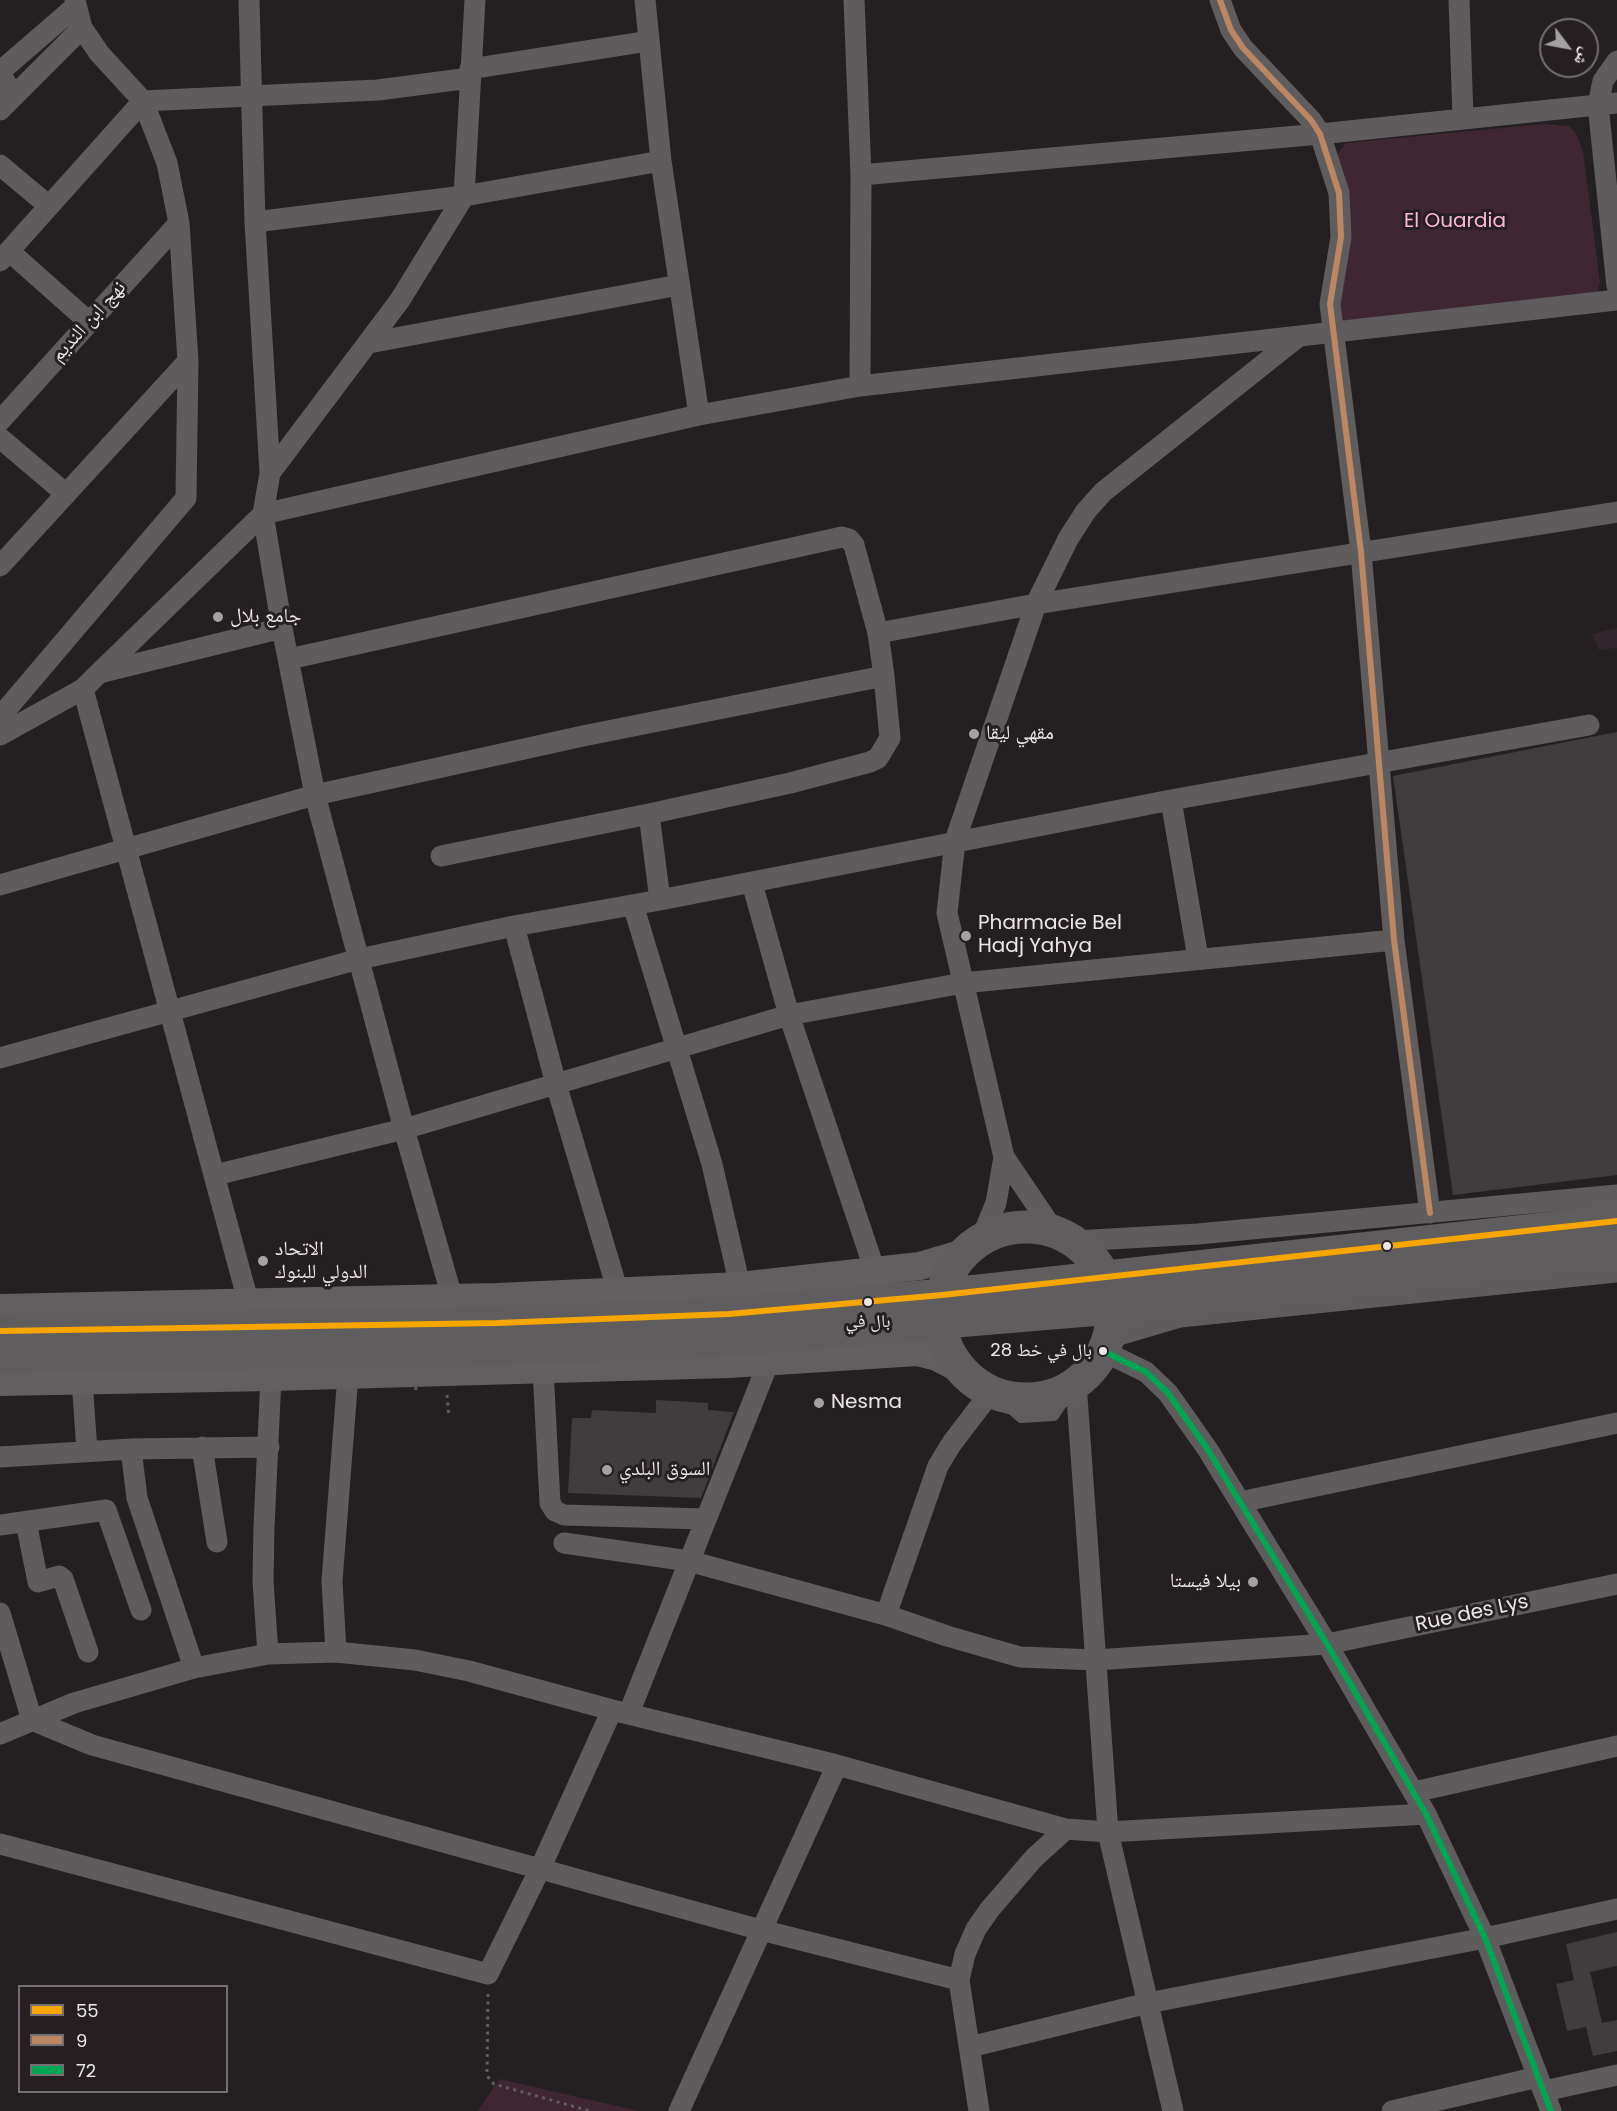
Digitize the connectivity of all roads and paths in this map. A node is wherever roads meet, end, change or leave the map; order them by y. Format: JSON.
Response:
{"nodes":[{"id":1,"x":249,"y":0,"type":"edge"},
{"id":2,"x":475,"y":0,"type":"edge"},
{"id":3,"x":645,"y":0,"type":"edge"},
{"id":4,"x":854,"y":0,"type":"edge"},
{"id":5,"x":1220,"y":0,"type":"edge"},
{"id":6,"x":1459,"y":0,"type":"edge"},
{"id":7,"x":76,"y":3,"type":"edge"},
{"id":8,"x":82,"y":28,"type":"junction"},
{"id":9,"x":649,"y":41,"type":"junction"},
{"id":10,"x":1617,"y":61,"type":"edge"},
{"id":11,"x":470,"y":73,"type":"junction"},
{"id":12,"x":252,"y":98,"type":"junction"},
{"id":13,"x":143,"y":101,"type":"junction"},
{"id":14,"x":6,"y":102,"type":"edge"},
{"id":15,"x":1607,"y":104,"type":"edge"},
{"id":16,"x":1463,"y":118,"type":"junction"},
{"id":17,"x":1320,"y":134,"type":"junction"},
{"id":18,"x":661,"y":161,"type":"junction"},
{"id":19,"x":0,"y":165,"type":"edge"},
{"id":20,"x":861,"y":175,"type":"junction"},
{"id":21,"x":464,"y":196,"type":"junction"},
{"id":22,"x":49,"y":207,"type":"junction"},
{"id":23,"x":255,"y":222,"type":"junction"},
{"id":24,"x":179,"y":223,"type":"junction"},
{"id":25,"x":4,"y":256,"type":"edge"},
{"id":26,"x":679,"y":285,"type":"junction"},
{"id":27,"x":1617,"y":286,"type":"edge"},
{"id":28,"x":1617,"y":300,"type":"edge"},
{"id":29,"x":89,"y":322,"type":"junction"},
{"id":30,"x":1333,"y":332,"type":"junction"},
{"id":31,"x":1300,"y":335,"type":"junction"},
{"id":32,"x":369,"y":343,"type":"junction"},
{"id":33,"x":188,"y":361,"type":"junction"},
{"id":34,"x":860,"y":386,"type":"junction"},
{"id":35,"x":699,"y":415,"type":"junction"},
{"id":36,"x":0,"y":421,"type":"edge"},
{"id":37,"x":0,"y":438,"type":"edge"},
{"id":38,"x":270,"y":473,"type":"junction"},
{"id":39,"x":66,"y":494,"type":"junction"},
{"id":40,"x":1617,"y":512,"type":"edge"},
{"id":41,"x":263,"y":514,"type":"junction"},
{"id":42,"x":1360,"y":552,"type":"junction"},
{"id":43,"x":0,"y":566,"type":"edge"},
{"id":44,"x":1036,"y":604,"type":"junction"},
{"id":45,"x":282,"y":628,"type":"junction"},
{"id":46,"x":878,"y":633,"type":"junction"},
{"id":47,"x":289,"y":659,"type":"junction"},
{"id":48,"x":99,"y":674,"type":"junction"},
{"id":49,"x":884,"y":676,"type":"junction"},
{"id":50,"x":83,"y":688,"type":"junction"},
{"id":51,"x":0,"y":717,"type":"edge"},
{"id":52,"x":1589,"y":725,"type":"dead end"},
{"id":53,"x":0,"y":735,"type":"edge"},
{"id":54,"x":1380,"y":762,"type":"junction"},
{"id":55,"x":315,"y":795,"type":"junction"},
{"id":56,"x":1171,"y":800,"type":"junction"},
{"id":57,"x":649,"y":814,"type":"junction"},
{"id":58,"x":956,"y":841,"type":"junction"},
{"id":59,"x":126,"y":849,"type":"junction"},
{"id":60,"x":441,"y":856,"type":"dead end"},
{"id":61,"x":752,"y":883,"type":"junction"},
{"id":62,"x":0,"y":885,"type":"edge"},
{"id":63,"x":660,"y":900,"type":"junction"},
{"id":64,"x":633,"y":906,"type":"junction"},
{"id":65,"x":514,"y":926,"type":"junction"},
{"id":66,"x":1394,"y":940,"type":"junction"},
{"id":67,"x":1198,"y":958,"type":"junction"},
{"id":68,"x":359,"y":959,"type":"junction"},
{"id":69,"x":963,"y":983,"type":"junction"},
{"id":70,"x":168,"y":1010,"type":"junction"},
{"id":71,"x":789,"y":1015,"type":"junction"},
{"id":72,"x":675,"y":1049,"type":"junction"},
{"id":73,"x":0,"y":1058,"type":"edge"},
{"id":74,"x":556,"y":1084,"type":"junction"},
{"id":75,"x":404,"y":1130,"type":"junction"},
{"id":76,"x":1004,"y":1157,"type":"junction"},
{"id":77,"x":215,"y":1175,"type":"junction"},
{"id":78,"x":1617,"y":1195,"type":"edge"},
{"id":79,"x":1430,"y":1213,"type":"junction"},
{"id":80,"x":1617,"y":1221,"type":"edge"},
{"id":81,"x":1064,"y":1236,"type":"junction"},
{"id":82,"x":972,"y":1246,"type":"junction"},
{"id":83,"x":1617,"y":1250,"type":"edge"},
{"id":84,"x":875,"y":1271,"type":"junction"},
{"id":85,"x":1617,"y":1272,"type":"edge"},
{"id":86,"x":1105,"y":1276,"type":"junction"},
{"id":87,"x":740,"y":1286,"type":"junction"},
{"id":88,"x":618,"y":1292,"type":"junction"},
{"id":89,"x":452,"y":1297,"type":"junction"},
{"id":90,"x":85,"y":1306,"type":"joint"},
{"id":91,"x":0,"y":1308,"type":"edge"},
{"id":92,"x":941,"y":1309,"type":"junction"},
{"id":93,"x":414,"y":1312,"type":"dead end"},
{"id":94,"x":239,"y":1315,"type":"junction"},
{"id":95,"x":0,"y":1330,"type":"edge"},
{"id":96,"x":1108,"y":1332,"type":"junction"},
{"id":97,"x":0,"y":1357,"type":"edge"},
{"id":98,"x":769,"y":1361,"type":"junction"},
{"id":99,"x":543,"y":1369,"type":"junction"},
{"id":100,"x":960,"y":1369,"type":"junction"},
{"id":101,"x":348,"y":1375,"type":"junction"},
{"id":102,"x":271,"y":1377,"type":"junction"},
{"id":103,"x":82,"y":1380,"type":"junction"},
{"id":104,"x":0,"y":1382,"type":"edge"},
{"id":105,"x":1076,"y":1383,"type":"junction"},
{"id":106,"x":991,"y":1392,"type":"junction"},
{"id":107,"x":447,"y":1393,"type":"dead end"},
{"id":108,"x":416,"y":1394,"type":"dead end"},
{"id":109,"x":448,"y":1418,"type":"dead end"},
{"id":110,"x":1617,"y":1423,"type":"edge"},
{"id":111,"x":268,"y":1447,"type":"junction"},
{"id":112,"x":202,"y":1448,"type":"junction"},
{"id":113,"x":131,"y":1449,"type":"junction"},
{"id":114,"x":87,"y":1451,"type":"junction"},
{"id":115,"x":0,"y":1457,"type":"edge"},
{"id":116,"x":1240,"y":1502,"type":"junction"},
{"id":117,"x":705,"y":1519,"type":"junction"},
{"id":118,"x":26,"y":1522,"type":"junction"},
{"id":119,"x":0,"y":1525,"type":"edge"},
{"id":120,"x":217,"y":1542,"type":"dead end"},
{"id":121,"x":564,"y":1543,"type":"dead end"},
{"id":122,"x":688,"y":1561,"type":"junction"},
{"id":123,"x":1617,"y":1584,"type":"edge"},
{"id":124,"x":141,"y":1610,"type":"dead end"},
{"id":125,"x":0,"y":1613,"type":"edge"},
{"id":126,"x":886,"y":1615,"type":"junction"},
{"id":127,"x":1327,"y":1644,"type":"junction"},
{"id":128,"x":88,"y":1652,"type":"dead end"},
{"id":129,"x":336,"y":1652,"type":"junction"},
{"id":130,"x":268,"y":1654,"type":"junction"},
{"id":131,"x":1096,"y":1660,"type":"junction"},
{"id":132,"x":195,"y":1668,"type":"junction"},
{"id":133,"x":620,"y":1711,"type":"junction"},
{"id":134,"x":32,"y":1720,"type":"junction"},
{"id":135,"x":0,"y":1734,"type":"edge"},
{"id":136,"x":1617,"y":1746,"type":"edge"},
{"id":137,"x":837,"y":1765,"type":"junction"},
{"id":138,"x":1414,"y":1792,"type":"junction"},
{"id":139,"x":1426,"y":1814,"type":"junction"},
{"id":140,"x":1066,"y":1829,"type":"junction"},
{"id":141,"x":1108,"y":1832,"type":"junction"},
{"id":142,"x":0,"y":1844,"type":"edge"},
{"id":143,"x":540,"y":1869,"type":"junction"},
{"id":144,"x":1617,"y":1909,"type":"edge"},
{"id":145,"x":761,"y":1930,"type":"junction"},
{"id":146,"x":1485,"y":1938,"type":"junction"},
{"id":147,"x":488,"y":1974,"type":"junction"},
{"id":148,"x":959,"y":1980,"type":"junction"},
{"id":149,"x":1148,"y":2002,"type":"junction"},
{"id":150,"x":970,"y":2047,"type":"junction"},
{"id":151,"x":1617,"y":2075,"type":"edge"},
{"id":152,"x":1544,"y":2093,"type":"edge"},
{"id":153,"x":590,"y":2111,"type":"edge"},
{"id":154,"x":679,"y":2111,"type":"edge"},
{"id":155,"x":979,"y":2111,"type":"edge"},
{"id":156,"x":1173,"y":2111,"type":"edge"},
{"id":157,"x":1392,"y":2111,"type":"edge"}],
"edges":[{"from":1,"to":12,"type":"street"},
{"from":2,"to":11,"type":"street"},
{"from":3,"to":9,"type":"street"},
{"from":4,"to":20,"type":"street"},
{"from":5,"to":17,"type":"street"},
{"from":6,"to":16,"type":"street"},
{"from":7,"to":8,"type":"street"},
{"from":7,"to":14,"type":"street"},
{"from":8,"to":13,"type":"street"},
{"from":8,"to":14,"type":"street"},
{"from":9,"to":11,"type":"street"},
{"from":9,"to":18,"type":"street"},
{"from":10,"to":15,"type":"street"},
{"from":11,"to":12,"type":"street"},
{"from":11,"to":21,"type":"street"},
{"from":12,"to":13,"type":"street"},
{"from":12,"to":23,"type":"street"},
{"from":13,"to":22,"type":"street"},
{"from":13,"to":24,"type":"street"},
{"from":15,"to":16,"type":"street"},
{"from":15,"to":27,"type":"street"},
{"from":16,"to":17,"type":"street"},
{"from":17,"to":20,"type":"street"},
{"from":17,"to":30,"type":"street"},
{"from":18,"to":21,"type":"street"},
{"from":18,"to":26,"type":"street"},
{"from":19,"to":22,"type":"street"},
{"from":20,"to":34,"type":"street"},
{"from":21,"to":23,"type":"street"},
{"from":21,"to":32,"type":"street"},
{"from":22,"to":25,"type":"street"},
{"from":23,"to":38,"type":"street"},
{"from":24,"to":29,"type":"street","name":"نهج ابن النديم"},
{"from":24,"to":33,"type":"street"},
{"from":25,"to":29,"type":"street"},
{"from":26,"to":32,"type":"street"},
{"from":26,"to":35,"type":"street"},
{"from":28,"to":30,"type":"street"},
{"from":29,"to":36,"type":"street","name":"نهج ابن النديم"},
{"from":30,"to":31,"type":"street"},
{"from":30,"to":42,"type":"street"},
{"from":31,"to":34,"type":"street"},
{"from":31,"to":44,"type":"street"},
{"from":32,"to":38,"type":"street"},
{"from":33,"to":39,"type":"street"},
{"from":33,"to":51,"type":"street"},
{"from":34,"to":35,"type":"street"},
{"from":35,"to":41,"type":"street"},
{"from":37,"to":39,"type":"street"},
{"from":38,"to":41,"type":"street"},
{"from":39,"to":43,"type":"street"},
{"from":40,"to":42,"type":"street"},
{"from":41,"to":45,"type":"street"},
{"from":41,"to":48,"type":"street"},
{"from":42,"to":44,"type":"street"},
{"from":42,"to":54,"type":"street"},
{"from":44,"to":46,"type":"street"},
{"from":44,"to":58,"type":"street"},
{"from":45,"to":47,"type":"street"},
{"from":45,"to":48,"type":"street"},
{"from":46,"to":47,"type":"street"},
{"from":46,"to":49,"type":"street"},
{"from":47,"to":55,"type":"street"},
{"from":48,"to":50,"type":"street"},
{"from":49,"to":55,"type":"street"},
{"from":49,"to":57,"type":"street"},
{"from":50,"to":53,"type":"street"},
{"from":50,"to":59,"type":"street"},
{"from":52,"to":54,"type":"street"},
{"from":54,"to":56,"type":"street"},
{"from":54,"to":66,"type":"street"},
{"from":55,"to":59,"type":"street"},
{"from":55,"to":68,"type":"street"},
{"from":56,"to":58,"type":"street"},
{"from":56,"to":67,"type":"street"},
{"from":57,"to":60,"type":"street"},
{"from":57,"to":63,"type":"street"},
{"from":58,"to":61,"type":"street"},
{"from":58,"to":69,"type":"street"},
{"from":59,"to":62,"type":"street"},
{"from":59,"to":70,"type":"street"},
{"from":61,"to":63,"type":"street"},
{"from":61,"to":71,"type":"street"},
{"from":63,"to":64,"type":"street"},
{"from":64,"to":65,"type":"street"},
{"from":64,"to":72,"type":"street"},
{"from":65,"to":68,"type":"street"},
{"from":65,"to":74,"type":"street"},
{"from":66,"to":67,"type":"street"},
{"from":66,"to":79,"type":"street"},
{"from":67,"to":69,"type":"street"},
{"from":68,"to":70,"type":"street"},
{"from":68,"to":75,"type":"street"},
{"from":69,"to":71,"type":"street"},
{"from":69,"to":76,"type":"street"},
{"from":70,"to":73,"type":"street"},
{"from":70,"to":77,"type":"street"},
{"from":71,"to":72,"type":"street"},
{"from":71,"to":84,"type":"street"},
{"from":72,"to":74,"type":"street"},
{"from":72,"to":87,"type":"street"},
{"from":74,"to":75,"type":"street"},
{"from":74,"to":88,"type":"street"},
{"from":75,"to":77,"type":"street"},
{"from":75,"to":89,"type":"street"},
{"from":76,"to":81,"type":"street"},
{"from":76,"to":82,"type":"street"},
{"from":77,"to":94,"type":"street"},
{"from":78,"to":79,"type":"street"},
{"from":79,"to":81,"type":"street"},
{"from":80,"to":86,"type":"main road"},
{"from":81,"to":82,"type":"main road"},
{"from":81,"to":86,"type":"main road"},
{"from":82,"to":84,"type":"main road"},
{"from":82,"to":92,"type":"main road"},
{"from":83,"to":96,"type":"main road"},
{"from":84,"to":87,"type":"main road"},
{"from":85,"to":96,"type":"street"},
{"from":86,"to":92,"type":"main road"},
{"from":86,"to":96,"type":"main road"},
{"from":87,"to":88,"type":"main road"},
{"from":88,"to":89,"type":"main road"},
{"from":89,"to":94,"type":"main road"},
{"from":90,"to":91,"type":"main road"},
{"from":90,"to":94,"type":"main road"},
{"from":92,"to":94,"type":"main road"},
{"from":92,"to":96,"type":"main road"},
{"from":92,"to":97,"type":"main road"},
{"from":92,"to":100,"type":"main road"},
{"from":93,"to":108,"type":"path","bridge":true},
{"from":94,"to":95,"type":"main road"},
{"from":96,"to":105,"type":"main road"},
{"from":96,"to":116,"type":"street"},
{"from":98,"to":99,"type":"main road"},
{"from":98,"to":100,"type":"main road"},
{"from":98,"to":117,"type":"street"},
{"from":99,"to":101,"type":"main road"},
{"from":99,"to":117,"type":"street"},
{"from":100,"to":106,"type":"main road"},
{"from":101,"to":102,"type":"main road"},
{"from":101,"to":129,"type":"street"},
{"from":102,"to":103,"type":"main road"},
{"from":102,"to":111,"type":"street"},
{"from":103,"to":104,"type":"main road"},
{"from":103,"to":114,"type":"street"},
{"from":105,"to":106,"type":"main road"},
{"from":105,"to":131,"type":"street"},
{"from":106,"to":126,"type":"street"},
{"from":107,"to":109,"type":"path"},
{"from":110,"to":116,"type":"street"},
{"from":111,"to":112,"type":"street"},
{"from":111,"to":130,"type":"street"},
{"from":112,"to":113,"type":"street"},
{"from":112,"to":120,"type":"street"},
{"from":113,"to":114,"type":"street"},
{"from":113,"to":132,"type":"street"},
{"from":114,"to":115,"type":"street"},
{"from":116,"to":127,"type":"street"},
{"from":117,"to":122,"type":"street"},
{"from":118,"to":119,"type":"street"},
{"from":118,"to":124,"type":"street"},
{"from":118,"to":128,"type":"street"},
{"from":121,"to":122,"type":"street","name":"Rue des Lys"},
{"from":122,"to":126,"type":"street","name":"Rue des Lys"},
{"from":122,"to":133,"type":"street"},
{"from":123,"to":127,"type":"street","name":"Rue des Lys"},
{"from":125,"to":134,"type":"street"},
{"from":126,"to":131,"type":"street","name":"Rue des Lys"},
{"from":127,"to":131,"type":"street","name":"Rue des Lys"},
{"from":127,"to":138,"type":"street"},
{"from":129,"to":130,"type":"street"},
{"from":129,"to":133,"type":"street"},
{"from":130,"to":132,"type":"street"},
{"from":131,"to":141,"type":"street"},
{"from":132,"to":134,"type":"street"},
{"from":133,"to":137,"type":"street"},
{"from":133,"to":143,"type":"street"},
{"from":134,"to":135,"type":"street"},
{"from":134,"to":143,"type":"street"},
{"from":136,"to":138,"type":"street"},
{"from":137,"to":140,"type":"street"},
{"from":137,"to":145,"type":"street"},
{"from":138,"to":139,"type":"street"},
{"from":139,"to":141,"type":"street"},
{"from":139,"to":146,"type":"street"},
{"from":140,"to":141,"type":"street"},
{"from":140,"to":148,"type":"street"},
{"from":141,"to":149,"type":"street"},
{"from":142,"to":147,"type":"street"},
{"from":143,"to":145,"type":"street"},
{"from":143,"to":147,"type":"street"},
{"from":144,"to":146,"type":"street"},
{"from":145,"to":148,"type":"street"},
{"from":145,"to":154,"type":"street"},
{"from":146,"to":149,"type":"street"},
{"from":146,"to":152,"type":"street"},
{"from":147,"to":153,"type":"path"},
{"from":148,"to":150,"type":"street"},
{"from":149,"to":150,"type":"street"},
{"from":149,"to":156,"type":"street"},
{"from":150,"to":155,"type":"street"},
{"from":151,"to":152,"type":"street"},
{"from":152,"to":157,"type":"street"}]}
